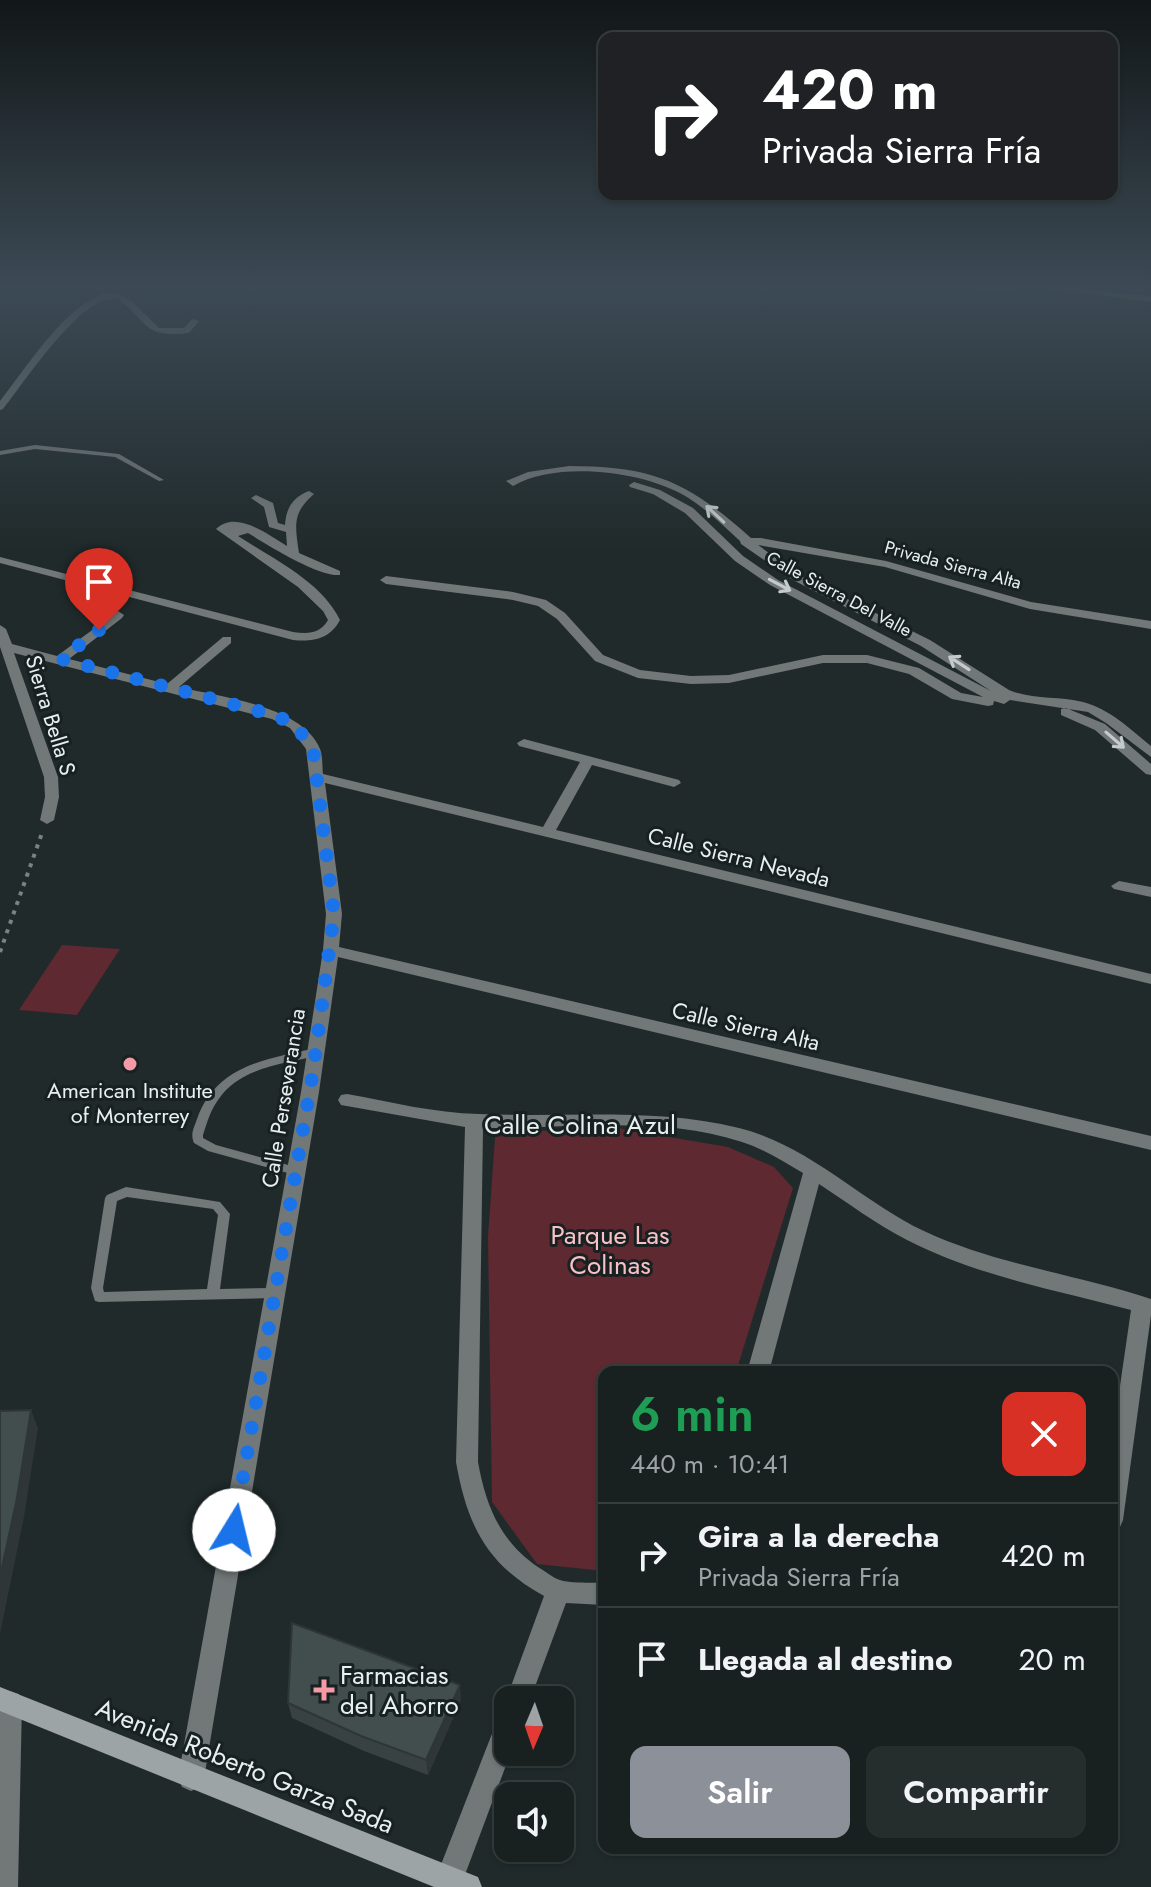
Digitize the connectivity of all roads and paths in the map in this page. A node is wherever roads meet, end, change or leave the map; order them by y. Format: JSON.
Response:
{"nodes":[{"id":1,"x":25,"y":375,"type":"edge"},
{"id":2,"x":0,"y":407,"type":"edge"},
{"id":3,"x":0,"y":453,"type":"edge"},
{"id":4,"x":161,"y":480,"type":"dead end"},
{"id":5,"x":309,"y":494,"type":"dead end"},
{"id":6,"x":256,"y":498,"type":"dead end"},
{"id":7,"x":291,"y":530,"type":"junction"},
{"id":8,"x":745,"y":542,"type":"junction"},
{"id":9,"x":294,"y":555,"type":"junction"},
{"id":10,"x":0,"y":560,"type":"edge"},
{"id":11,"x":336,"y":573,"type":"dead end"},
{"id":12,"x":386,"y":580,"type":"dead end"},
{"id":13,"x":118,"y":615,"type":"dead end"},
{"id":14,"x":1151,"y":625,"type":"edge"},
{"id":15,"x":0,"y":629,"type":"edge"},
{"id":16,"x":227,"y":640,"type":"dead end"},
{"id":17,"x":7,"y":647,"type":"junction"},
{"id":18,"x":61,"y":659,"type":"junction"},
{"id":19,"x":171,"y":687,"type":"junction"},
{"id":20,"x":1007,"y":698,"type":"junction"},
{"id":21,"x":524,"y":743,"type":"dead end"},
{"id":22,"x":1146,"y":756,"type":"edge"},
{"id":23,"x":589,"y":759,"type":"junction"},
{"id":24,"x":1151,"y":771,"type":"edge"},
{"id":25,"x":317,"y":777,"type":"junction"},
{"id":26,"x":674,"y":783,"type":"dead end"},
{"id":27,"x":47,"y":820,"type":"joint"},
{"id":28,"x":547,"y":833,"type":"junction"},
{"id":29,"x":1119,"y":886,"type":"dead end"},
{"id":30,"x":1151,"y":892,"type":"edge"},
{"id":31,"x":331,"y":950,"type":"junction"},
{"id":32,"x":0,"y":952,"type":"edge"},
{"id":33,"x":1151,"y":979,"type":"edge"},
{"id":34,"x":316,"y":1052,"type":"junction"},
{"id":35,"x":347,"y":1100,"type":"dead end"},
{"id":36,"x":474,"y":1121,"type":"junction"},
{"id":37,"x":1151,"y":1143,"type":"edge"},
{"id":38,"x":295,"y":1171,"type":"junction"},
{"id":39,"x":812,"y":1173,"type":"junction"},
{"id":40,"x":274,"y":1293,"type":"junction"},
{"id":41,"x":213,"y":1294,"type":"junction"},
{"id":42,"x":1146,"y":1305,"type":"edge"},
{"id":43,"x":760,"y":1366,"type":"edge"},
{"id":44,"x":1118,"y":1482,"type":"edge"},
{"id":45,"x":558,"y":1591,"type":"junction"},
{"id":46,"x":598,"y":1594,"type":"edge"},
{"id":47,"x":523,"y":1686,"type":"edge"},
{"id":48,"x":5,"y":1701,"type":"edge"},
{"id":49,"x":496,"y":1766,"type":"edge"},
{"id":50,"x":191,"y":1778,"type":"junction"},
{"id":51,"x":459,"y":1883,"type":"edge"},
{"id":52,"x":4,"y":1887,"type":"edge"}],
"edges":[{"from":1,"to":2,"type":"street"},
{"from":3,"to":4,"type":"lane"},
{"from":5,"to":7,"type":"street"},
{"from":6,"to":7,"type":"street"},
{"from":7,"to":9,"type":"street"},
{"from":8,"to":14,"type":"street","name":"Privada Sierra Alta"},
{"from":20,"to":8,"type":"street","name":"Calle Sierra Del Valle","one_way":true},
{"from":8,"to":20,"type":"street","name":"Calle Sierra Del Valle","one_way":true},
{"from":9,"to":10,"type":"street"},
{"from":9,"to":11,"type":"street"},
{"from":12,"to":20,"type":"street"},
{"from":13,"to":18,"type":"street"},
{"from":15,"to":17,"type":"street","name":"Sierra Bella S"},
{"from":16,"to":19,"type":"street"},
{"from":17,"to":18,"type":"street","name":"Calle Perseverancia"},
{"from":17,"to":27,"type":"street","name":"Sierra Bella S"},
{"from":18,"to":19,"type":"street","name":"Calle Perseverancia"},
{"from":19,"to":25,"type":"street","name":"Calle Perseverancia"},
{"from":20,"to":22,"type":"street","name":"Calle Sierra Del Valle"},
{"from":21,"to":23,"type":"street"},
{"from":22,"to":24,"type":"street","name":"Calle Sierra Del Valle"},
{"from":23,"to":26,"type":"street"},
{"from":23,"to":28,"type":"street"},
{"from":25,"to":28,"type":"street","name":"Calle Sierra Nevada"},
{"from":25,"to":31,"type":"street","name":"Calle Perseverancia"},
{"from":27,"to":32,"type":"path"},
{"from":28,"to":33,"type":"street","name":"Calle Sierra Nevada"},
{"from":29,"to":30,"type":"street"},
{"from":31,"to":34,"type":"street","name":"Calle Perseverancia"},
{"from":31,"to":37,"type":"street","name":"Calle Sierra Alta"},
{"from":34,"to":38,"type":"street","name":"Calle Perseverancia"},
{"from":34,"to":38,"type":"lane"},
{"from":35,"to":36,"type":"street"},
{"from":36,"to":39,"type":"street","name":"Calle Colina Azul"},
{"from":36,"to":45,"type":"street","name":"Calle Colina Azul"},
{"from":38,"to":40,"type":"street","name":"Calle Perseverancia"},
{"from":39,"to":42,"type":"street","name":"Calle Colina Azul"},
{"from":39,"to":43,"type":"street"},
{"from":40,"to":41,"type":"lane"},
{"from":40,"to":50,"type":"street","name":"Calle Perseverancia"},
{"from":41,"to":41,"type":"lane"},
{"from":42,"to":44,"type":"street"},
{"from":45,"to":46,"type":"street","name":"Calle Colina Azul"},
{"from":45,"to":47,"type":"street"},
{"from":48,"to":50,"type":"street","name":"Avenida Roberto Garza Sada"},
{"from":48,"to":52,"type":"street"},
{"from":49,"to":51,"type":"street"},
{"from":50,"to":51,"type":"street","name":"Avenida Roberto Garza Sada"}]}
